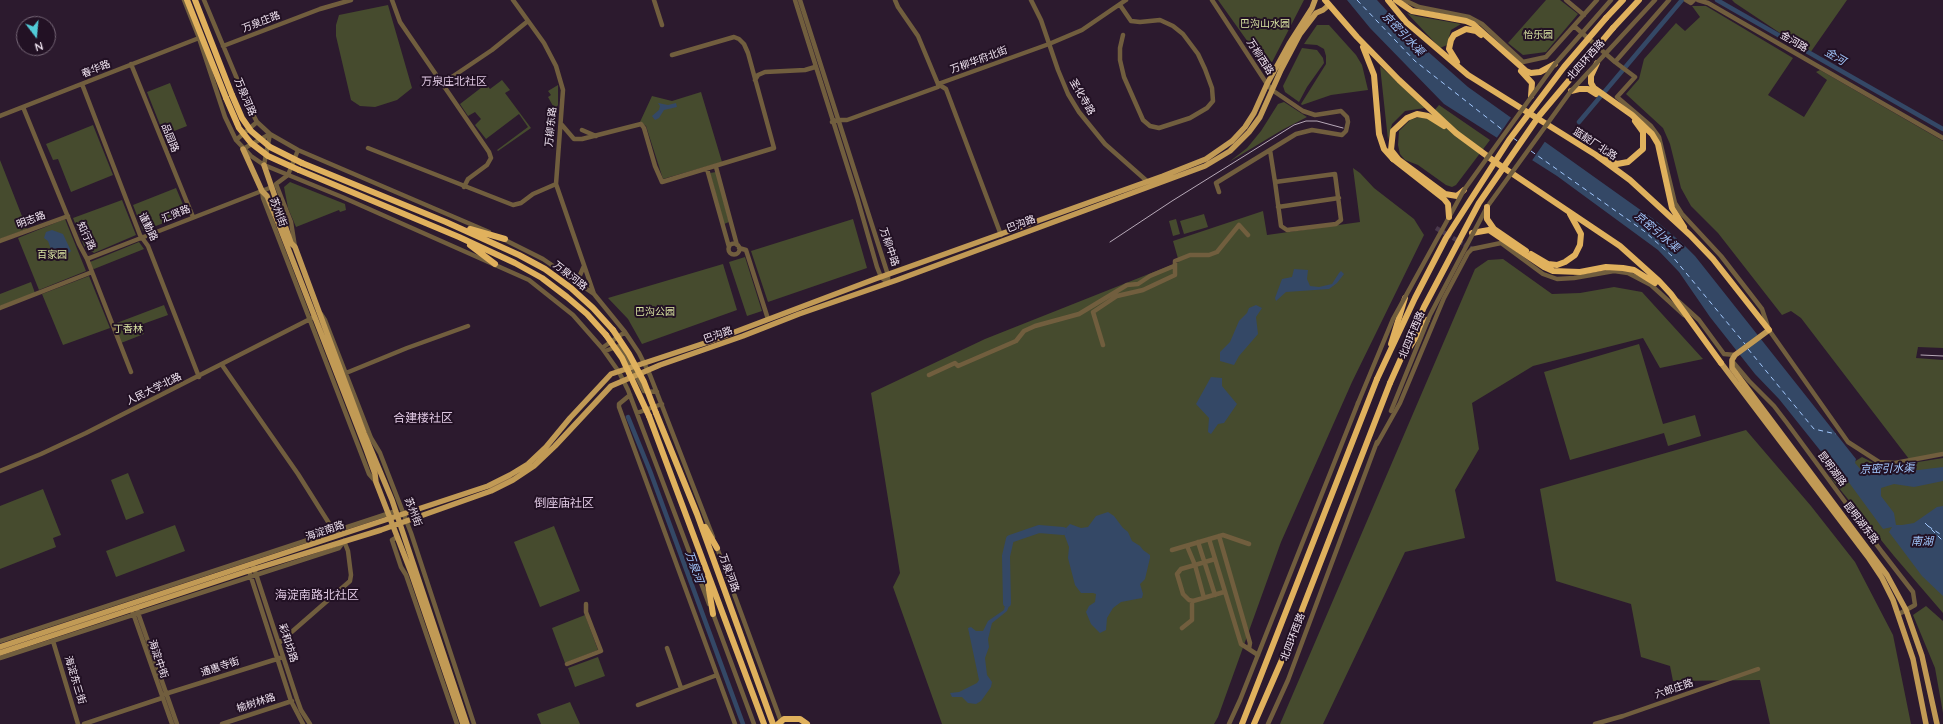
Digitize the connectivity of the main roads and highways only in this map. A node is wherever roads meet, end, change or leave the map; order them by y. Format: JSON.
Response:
{"nodes":[{"id":1,"x":187,"y":0,"type":"edge"},
{"id":2,"x":195,"y":0,"type":"edge"},
{"id":3,"x":1315,"y":0,"type":"edge"},
{"id":4,"x":1388,"y":0,"type":"edge"},
{"id":5,"x":1396,"y":0,"type":"edge"},
{"id":6,"x":1623,"y":0,"type":"edge"},
{"id":7,"x":1639,"y":0,"type":"edge"},
{"id":8,"x":1327,"y":2,"type":"edge"},
{"id":9,"x":1475,"y":28,"type":"junction"},
{"id":10,"x":1357,"y":37,"type":"junction"},
{"id":11,"x":1598,"y":61,"type":"road end"},
{"id":12,"x":1555,"y":64,"type":"road end"},
{"id":13,"x":1468,"y":75,"type":"junction"},
{"id":14,"x":1571,"y":91,"type":"road end"},
{"id":15,"x":1531,"y":96,"type":"road end"},
{"id":16,"x":1631,"y":116,"type":"junction"},
{"id":17,"x":1456,"y":133,"type":"junction"},
{"id":18,"x":243,"y":149,"type":"road end"},
{"id":19,"x":1596,"y":155,"type":"junction"},
{"id":20,"x":264,"y":165,"type":"road end"},
{"id":21,"x":1464,"y":190,"type":"road end"},
{"id":22,"x":1487,"y":207,"type":"road end"},
{"id":23,"x":1568,"y":211,"type":"junction"},
{"id":24,"x":1449,"y":217,"type":"road end"},
{"id":25,"x":446,"y":222,"type":"junction"},
{"id":26,"x":1472,"y":233,"type":"road end"},
{"id":27,"x":1690,"y":235,"type":"junction"},
{"id":28,"x":459,"y":237,"type":"junction"},
{"id":29,"x":505,"y":239,"type":"road end"},
{"id":30,"x":495,"y":264,"type":"road end"},
{"id":31,"x":1671,"y":294,"type":"junction"},
{"id":32,"x":1406,"y":296,"type":"road end"},
{"id":33,"x":1430,"y":315,"type":"road end"},
{"id":34,"x":1769,"y":330,"type":"joint"},
{"id":35,"x":1387,"y":357,"type":"junction"},
{"id":36,"x":1399,"y":362,"type":"junction"},
{"id":37,"x":1721,"y":363,"type":"joint"},
{"id":38,"x":632,"y":367,"type":"joint"},
{"id":39,"x":636,"y":375,"type":"joint"},
{"id":40,"x":697,"y":514,"type":"junction"},
{"id":41,"x":389,"y":516,"type":"junction"},
{"id":42,"x":398,"y":517,"type":"junction"},
{"id":43,"x":405,"y":517,"type":"junction"},
{"id":44,"x":393,"y":525,"type":"junction"},
{"id":45,"x":717,"y":548,"type":"road end"},
{"id":46,"x":704,"y":563,"type":"junction"},
{"id":47,"x":252,"y":570,"type":"junction"},
{"id":48,"x":133,"y":607,"type":"junction"},
{"id":49,"x":713,"y":614,"type":"road end"},
{"id":50,"x":0,"y":647,"type":"edge"},
{"id":51,"x":0,"y":653,"type":"edge"},
{"id":52,"x":463,"y":724,"type":"edge"},
{"id":53,"x":467,"y":724,"type":"edge"},
{"id":54,"x":764,"y":724,"type":"edge"},
{"id":55,"x":773,"y":724,"type":"edge"},
{"id":56,"x":778,"y":724,"type":"edge"},
{"id":57,"x":807,"y":724,"type":"edge"},
{"id":58,"x":1242,"y":724,"type":"edge"},
{"id":59,"x":1254,"y":724,"type":"edge"},
{"id":60,"x":1926,"y":724,"type":"edge"},
{"id":61,"x":1937,"y":724,"type":"edge"}],
"edges":[{"from":1,"to":28,"type":"highway","name":"万泉河路","bridge":true},
{"from":2,"to":25,"type":"highway","name":"万泉河路","bridge":true},
{"from":3,"to":38,"type":"main road","name":"巴沟路"},
{"from":4,"to":13,"type":"highway","name":"蓝靛厂北路"},
{"from":5,"to":9,"type":"highway"},
{"from":6,"to":35,"type":"highway","name":"北四环西路","bridge":true},
{"from":7,"to":36,"type":"highway","name":"北四环西路","bridge":true},
{"from":8,"to":10,"type":"highway"},
{"from":8,"to":39,"type":"main road","name":"巴沟路"},
{"from":9,"to":12,"type":"highway"},
{"from":9,"to":13,"type":"highway"},
{"from":9,"to":15,"type":"highway"},
{"from":10,"to":17,"type":"highway"},
{"from":10,"to":24,"type":"highway","bridge":true},
{"from":11,"to":16,"type":"highway","bridge":true},
{"from":13,"to":19,"type":"highway","name":"蓝靛厂北路"},
{"from":14,"to":16,"type":"highway"},
{"from":16,"to":19,"type":"highway"},
{"from":16,"to":27,"type":"highway"},
{"from":17,"to":21,"type":"highway"},
{"from":17,"to":23,"type":"highway"},
{"from":18,"to":41,"type":"main road","name":"苏州街"},
{"from":19,"to":27,"type":"highway","name":"蓝靛厂北路"},
{"from":20,"to":42,"type":"main road","name":"苏州街"},
{"from":22,"to":23,"type":"highway","bridge":true},
{"from":23,"to":31,"type":"highway"},
{"from":25,"to":29,"type":"highway"},
{"from":25,"to":40,"type":"highway","name":"万泉河路","bridge":true},
{"from":26,"to":31,"type":"highway"},
{"from":27,"to":34,"type":"highway","name":"蓝靛厂北路"},
{"from":28,"to":30,"type":"highway"},
{"from":28,"to":46,"type":"highway","name":"万泉河路","bridge":true},
{"from":31,"to":37,"type":"highway"},
{"from":32,"to":35,"type":"highway","bridge":true},
{"from":33,"to":36,"type":"highway","bridge":true},
{"from":34,"to":61,"type":"main road","name":"昆明湖东路"},
{"from":35,"to":58,"type":"highway","name":"北四环西路","bridge":true},
{"from":36,"to":59,"type":"highway","name":"北四环西路","bridge":true},
{"from":37,"to":60,"type":"main road","name":"昆明湖东路"},
{"from":38,"to":43,"type":"main road","name":"海淀南路"},
{"from":39,"to":43,"type":"main road","name":"海淀南路"},
{"from":40,"to":45,"type":"highway"},
{"from":40,"to":55,"type":"highway","name":"万泉河路"},
{"from":41,"to":42,"type":"main road","name":"海淀南路"},
{"from":41,"to":44,"type":"main road","name":"苏州街"},
{"from":41,"to":47,"type":"main road","name":"海淀南路"},
{"from":42,"to":43,"type":"main road","name":"海淀南路"},
{"from":42,"to":44,"type":"main road","name":"海淀南路"},
{"from":42,"to":53,"type":"main road","name":"苏州街"},
{"from":44,"to":47,"type":"main road","name":"海淀南路"},
{"from":44,"to":52,"type":"main road","name":"苏州街"},
{"from":46,"to":49,"type":"highway"},
{"from":46,"to":54,"type":"highway","name":"万泉河路"},
{"from":47,"to":48,"type":"main road","name":"海淀南路"},
{"from":48,"to":50,"type":"main road","name":"海淀南路"},
{"from":48,"to":51,"type":"main road","name":"海淀南路"},
{"from":56,"to":57,"type":"highway","bridge":true}]}
